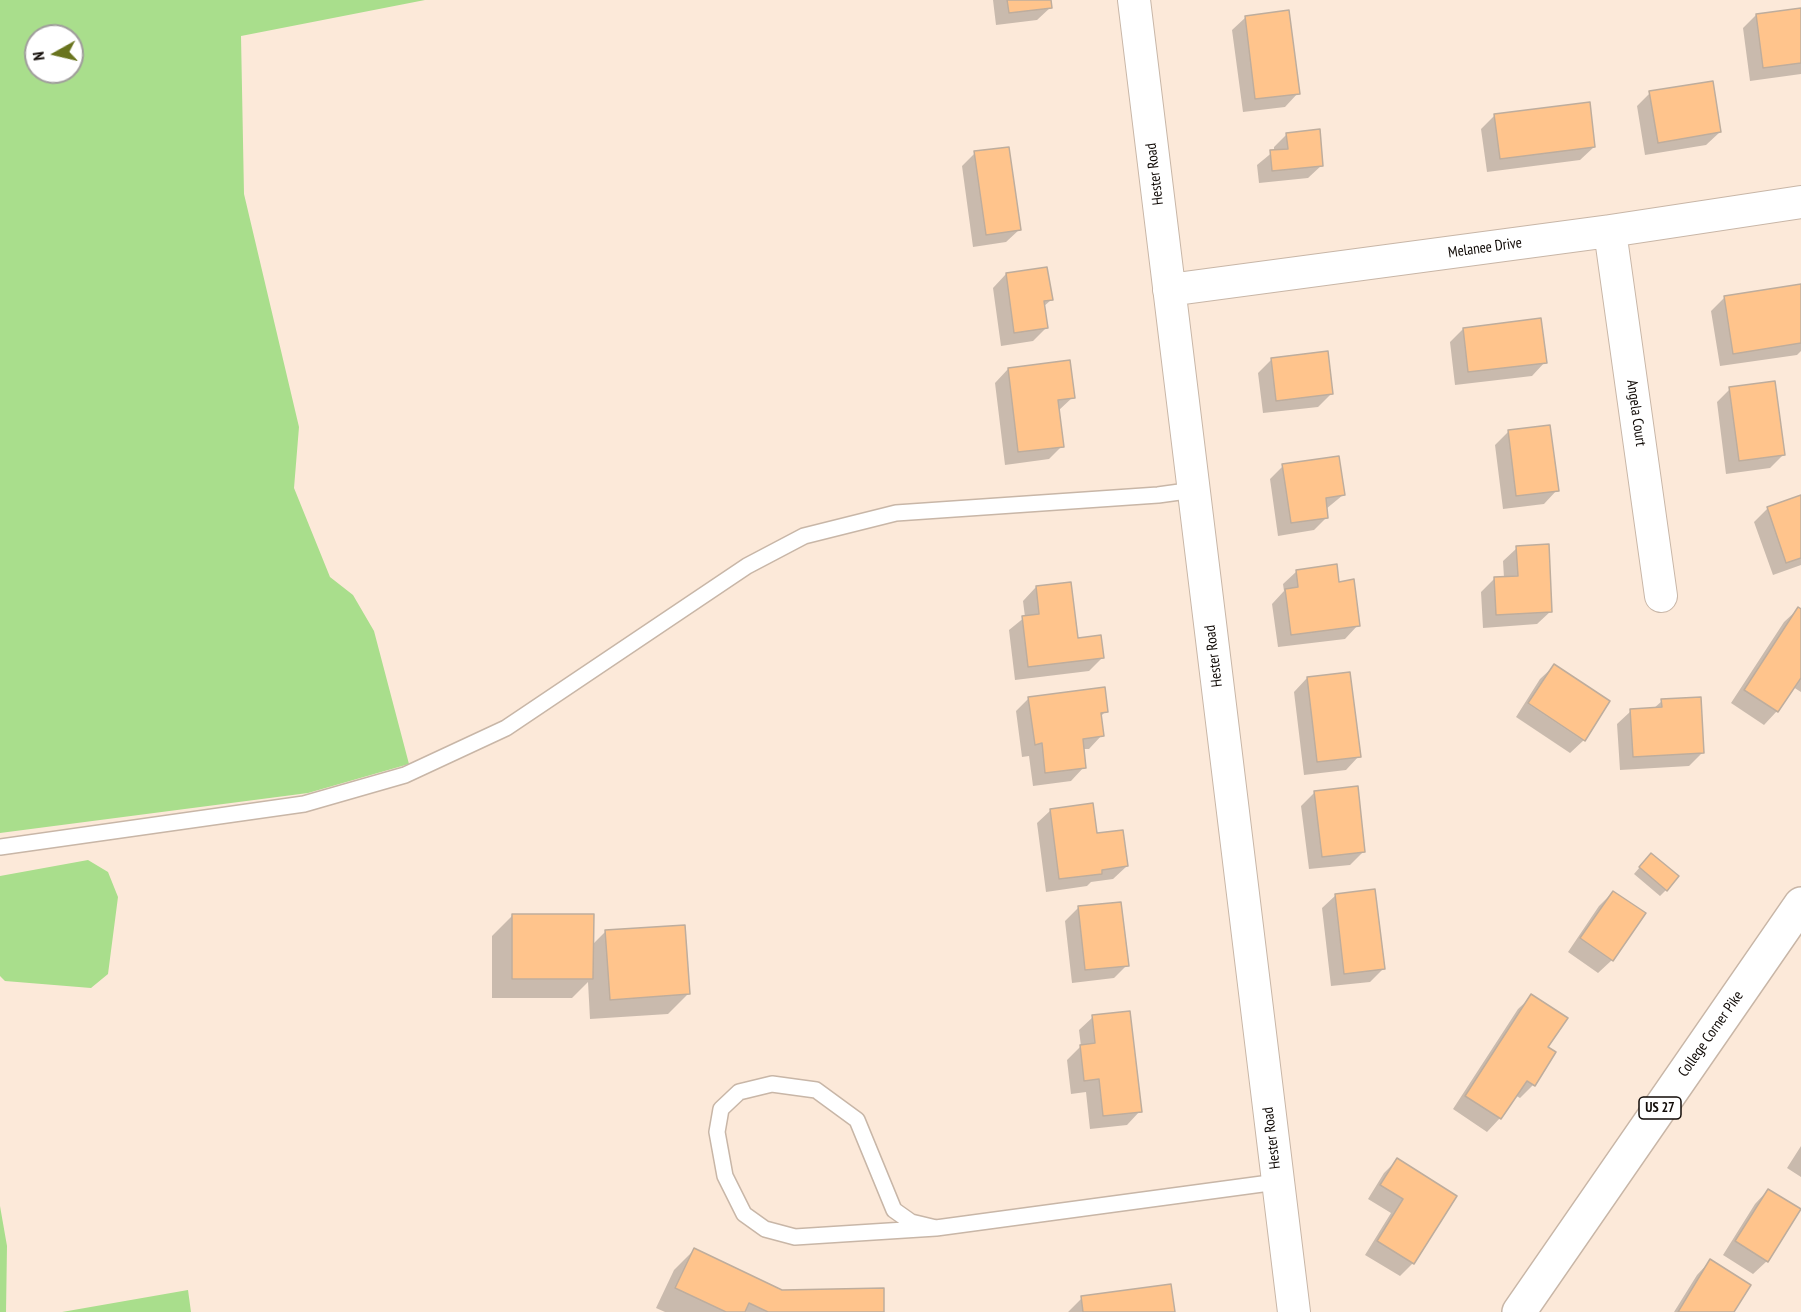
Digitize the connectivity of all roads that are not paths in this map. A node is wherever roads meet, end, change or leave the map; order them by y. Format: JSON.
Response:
{"nodes":[{"id":1,"x":1134,"y":0,"type":"edge"},
{"id":2,"x":1801,"y":202,"type":"edge"},
{"id":3,"x":1610,"y":231,"type":"junction"},
{"id":4,"x":1169,"y":290,"type":"junction"},
{"id":5,"x":1194,"y":490,"type":"junction"},
{"id":6,"x":1661,"y":596,"type":"dead end"},
{"id":7,"x":0,"y":847,"type":"edge"},
{"id":8,"x":1801,"y":904,"type":"edge"},
{"id":9,"x":1277,"y":1182,"type":"junction"},
{"id":10,"x":936,"y":1228,"type":"junction"},
{"id":11,"x":1294,"y":1312,"type":"edge"},
{"id":12,"x":1519,"y":1312,"type":"edge"}],
"edges":[{"from":1,"to":4,"type":"street","name":"Hester Road"},
{"from":2,"to":3,"type":"street","name":"Melanee Drive"},
{"from":3,"to":4,"type":"street","name":"Melanee Drive"},
{"from":3,"to":6,"type":"street","name":"Angela Court"},
{"from":4,"to":5,"type":"street","name":"Hester Road"},
{"from":5,"to":7,"type":"lane"},
{"from":5,"to":9,"type":"street","name":"Hester Road"},
{"from":8,"to":12,"type":"highway","name":"College Corner Pike","number":"US 27"},
{"from":9,"to":10,"type":"lane"},
{"from":9,"to":11,"type":"street","name":"Hester Road"},
{"from":10,"to":10,"type":"lane"}]}
